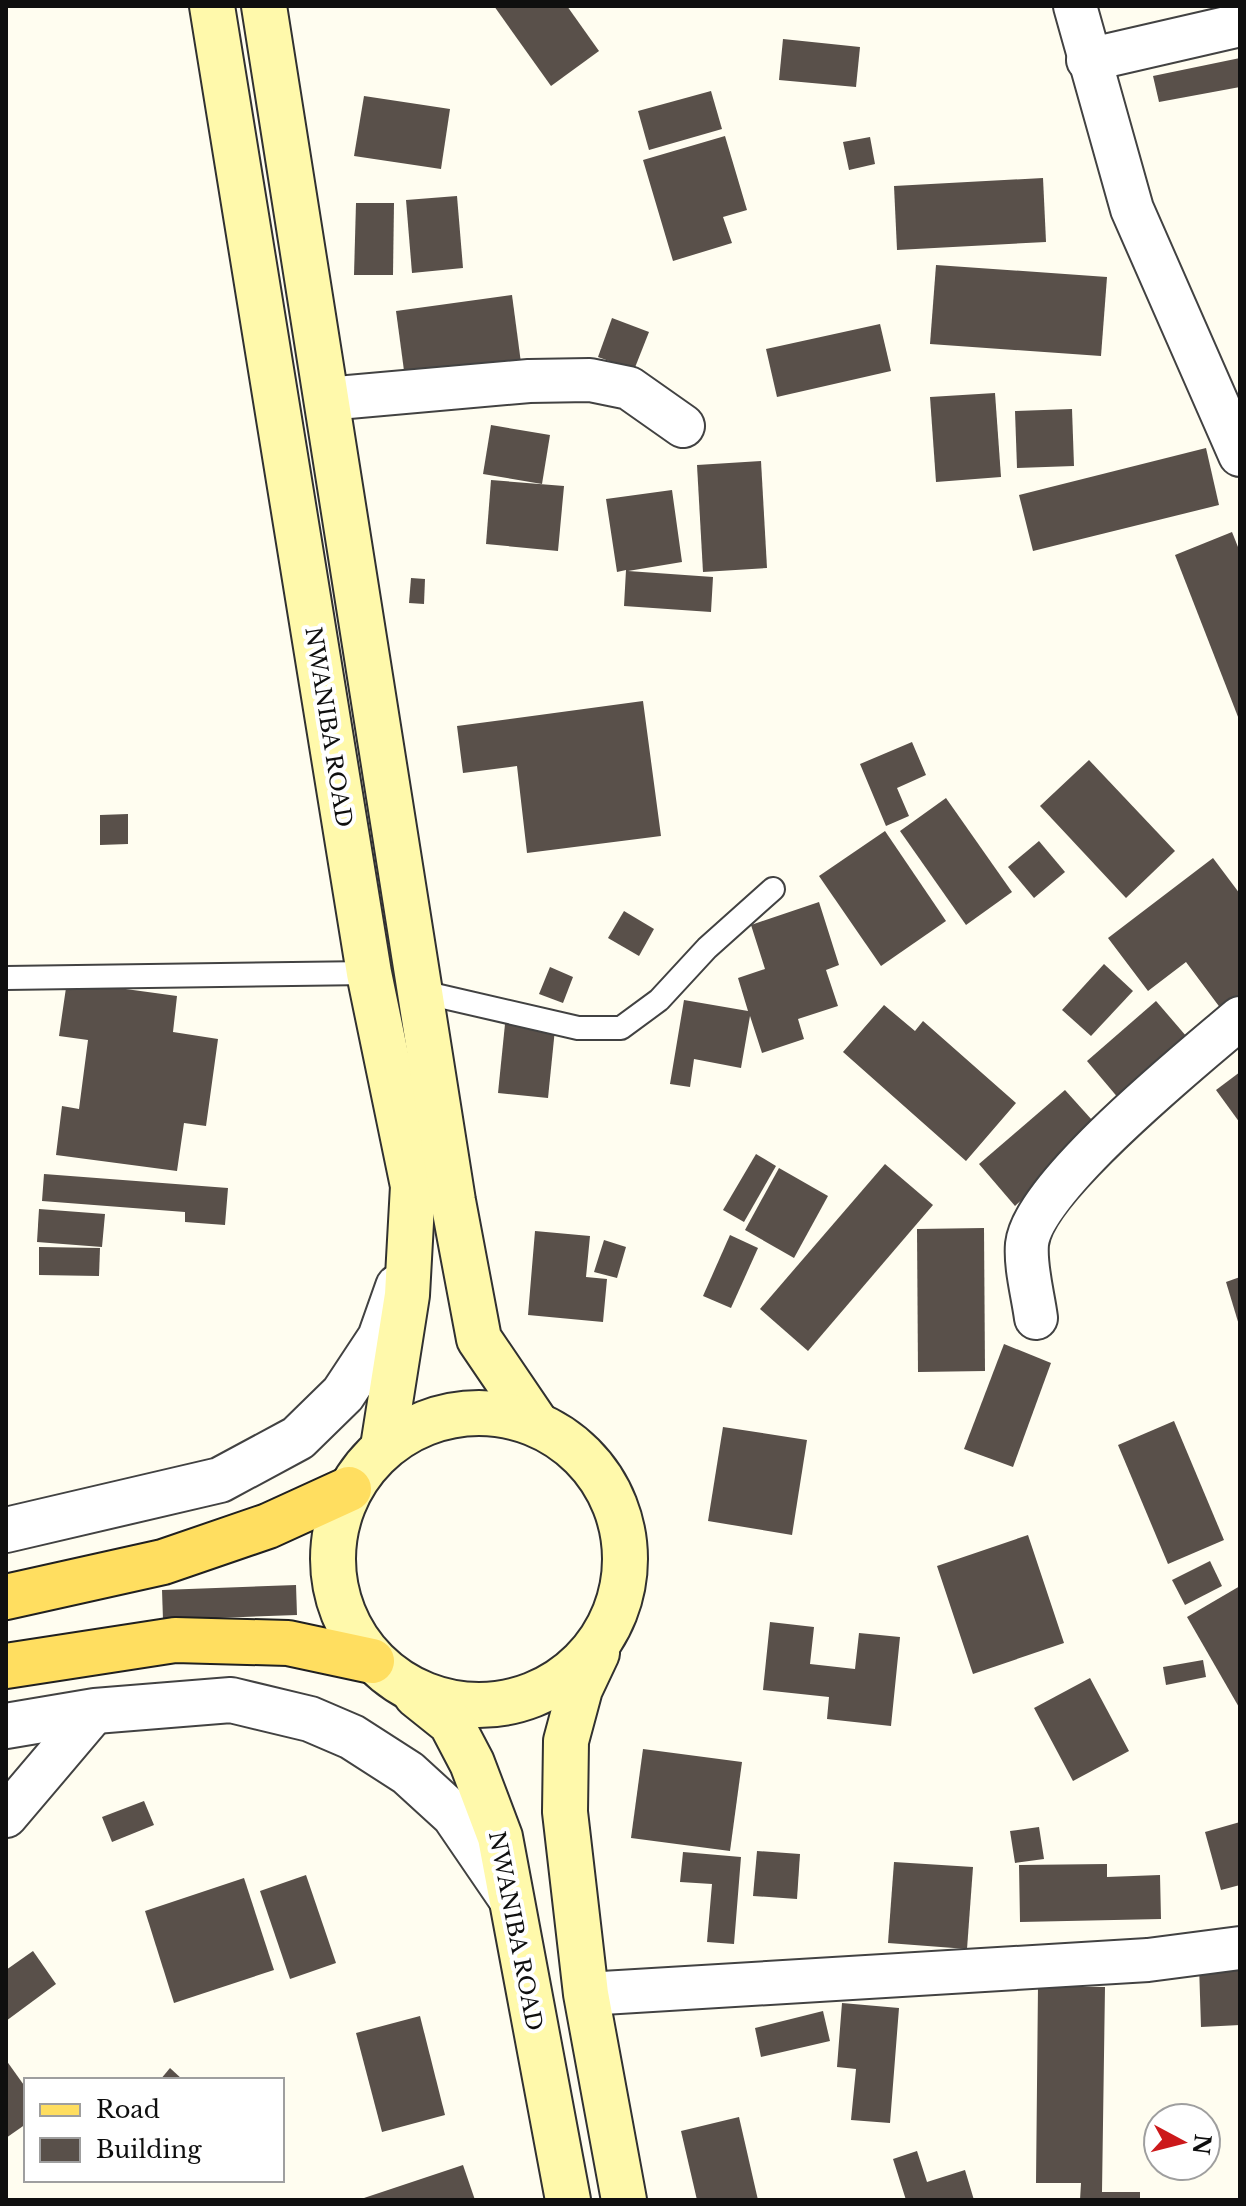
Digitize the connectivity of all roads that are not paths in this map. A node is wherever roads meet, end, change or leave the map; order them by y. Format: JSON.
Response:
{"nodes":[{"id":1,"x":212,"y":6,"type":"edge"},
{"id":2,"x":264,"y":6,"type":"edge"},
{"id":3,"x":1075,"y":6,"type":"edge"},
{"id":4,"x":1240,"y":25,"type":"edge"},
{"id":5,"x":1088,"y":60,"type":"junction"},
{"id":6,"x":326,"y":399,"type":"junction"},
{"id":7,"x":683,"y":426,"type":"dead end"},
{"id":8,"x":1240,"y":455,"type":"edge"},
{"id":9,"x":773,"y":889,"type":"dead end"},
{"id":10,"x":369,"y":973,"type":"junction"},
{"id":11,"x":6,"y":978,"type":"edge"},
{"id":12,"x":422,"y":992,"type":"junction"},
{"id":13,"x":1240,"y":1018,"type":"edge"},
{"id":14,"x":413,"y":1186,"type":"junction"},
{"id":15,"x":1036,"y":1318,"type":"dead end"},
{"id":16,"x":536,"y":1423,"type":"junction"},
{"id":17,"x":383,"y":1447,"type":"junction"},
{"id":18,"x":349,"y":1489,"type":"junction"},
{"id":19,"x":6,"y":1530,"type":"edge"},
{"id":20,"x":6,"y":1597,"type":"edge"},
{"id":21,"x":606,"y":1633,"type":"junction"},
{"id":22,"x":372,"y":1661,"type":"junction"},
{"id":23,"x":6,"y":1666,"type":"edge"},
{"id":24,"x":408,"y":1689,"type":"junction"},
{"id":25,"x":95,"y":1711,"type":"junction"},
{"id":26,"x":6,"y":1726,"type":"edge"},
{"id":27,"x":6,"y":1816,"type":"edge"},
{"id":28,"x":510,"y":1897,"type":"junction"},
{"id":29,"x":1240,"y":1948,"type":"edge"},
{"id":30,"x":586,"y":1994,"type":"junction"},
{"id":31,"x":568,"y":2200,"type":"edge"},
{"id":32,"x":624,"y":2200,"type":"edge"}],
"edges":[{"from":1,"to":10,"type":"main road","name":"NWANIBA ROAD"},
{"from":2,"to":6,"type":"main road"},
{"from":3,"to":5,"type":"street"},
{"from":4,"to":5,"type":"street"},
{"from":5,"to":8,"type":"street"},
{"from":6,"to":7,"type":"street"},
{"from":6,"to":12,"type":"main road"},
{"from":9,"to":12,"type":"lane"},
{"from":10,"to":11,"type":"lane"},
{"from":10,"to":14,"type":"main road","name":"NWANIBA ROAD"},
{"from":12,"to":16,"type":"main road"},
{"from":13,"to":15,"type":"street"},
{"from":14,"to":17,"type":"main road","name":"NWANIBA ROAD"},
{"from":14,"to":19,"type":"street"},
{"from":16,"to":17,"type":"main road"},
{"from":16,"to":21,"type":"main road"},
{"from":17,"to":18,"type":"main road"},
{"from":18,"to":20,"type":"main road"},
{"from":18,"to":22,"type":"main road","name":"NWANIBA ROAD"},
{"from":21,"to":24,"type":"main road"},
{"from":21,"to":30,"type":"main road"},
{"from":22,"to":23,"type":"main road"},
{"from":22,"to":24,"type":"main road","name":"NWANIBA ROAD"},
{"from":24,"to":28,"type":"main road","name":"NWANIBA ROAD"},
{"from":25,"to":26,"type":"street"},
{"from":25,"to":27,"type":"street"},
{"from":25,"to":28,"type":"street"},
{"from":28,"to":31,"type":"main road","name":"NWANIBA ROAD"},
{"from":29,"to":30,"type":"street"},
{"from":30,"to":32,"type":"main road"}]}
